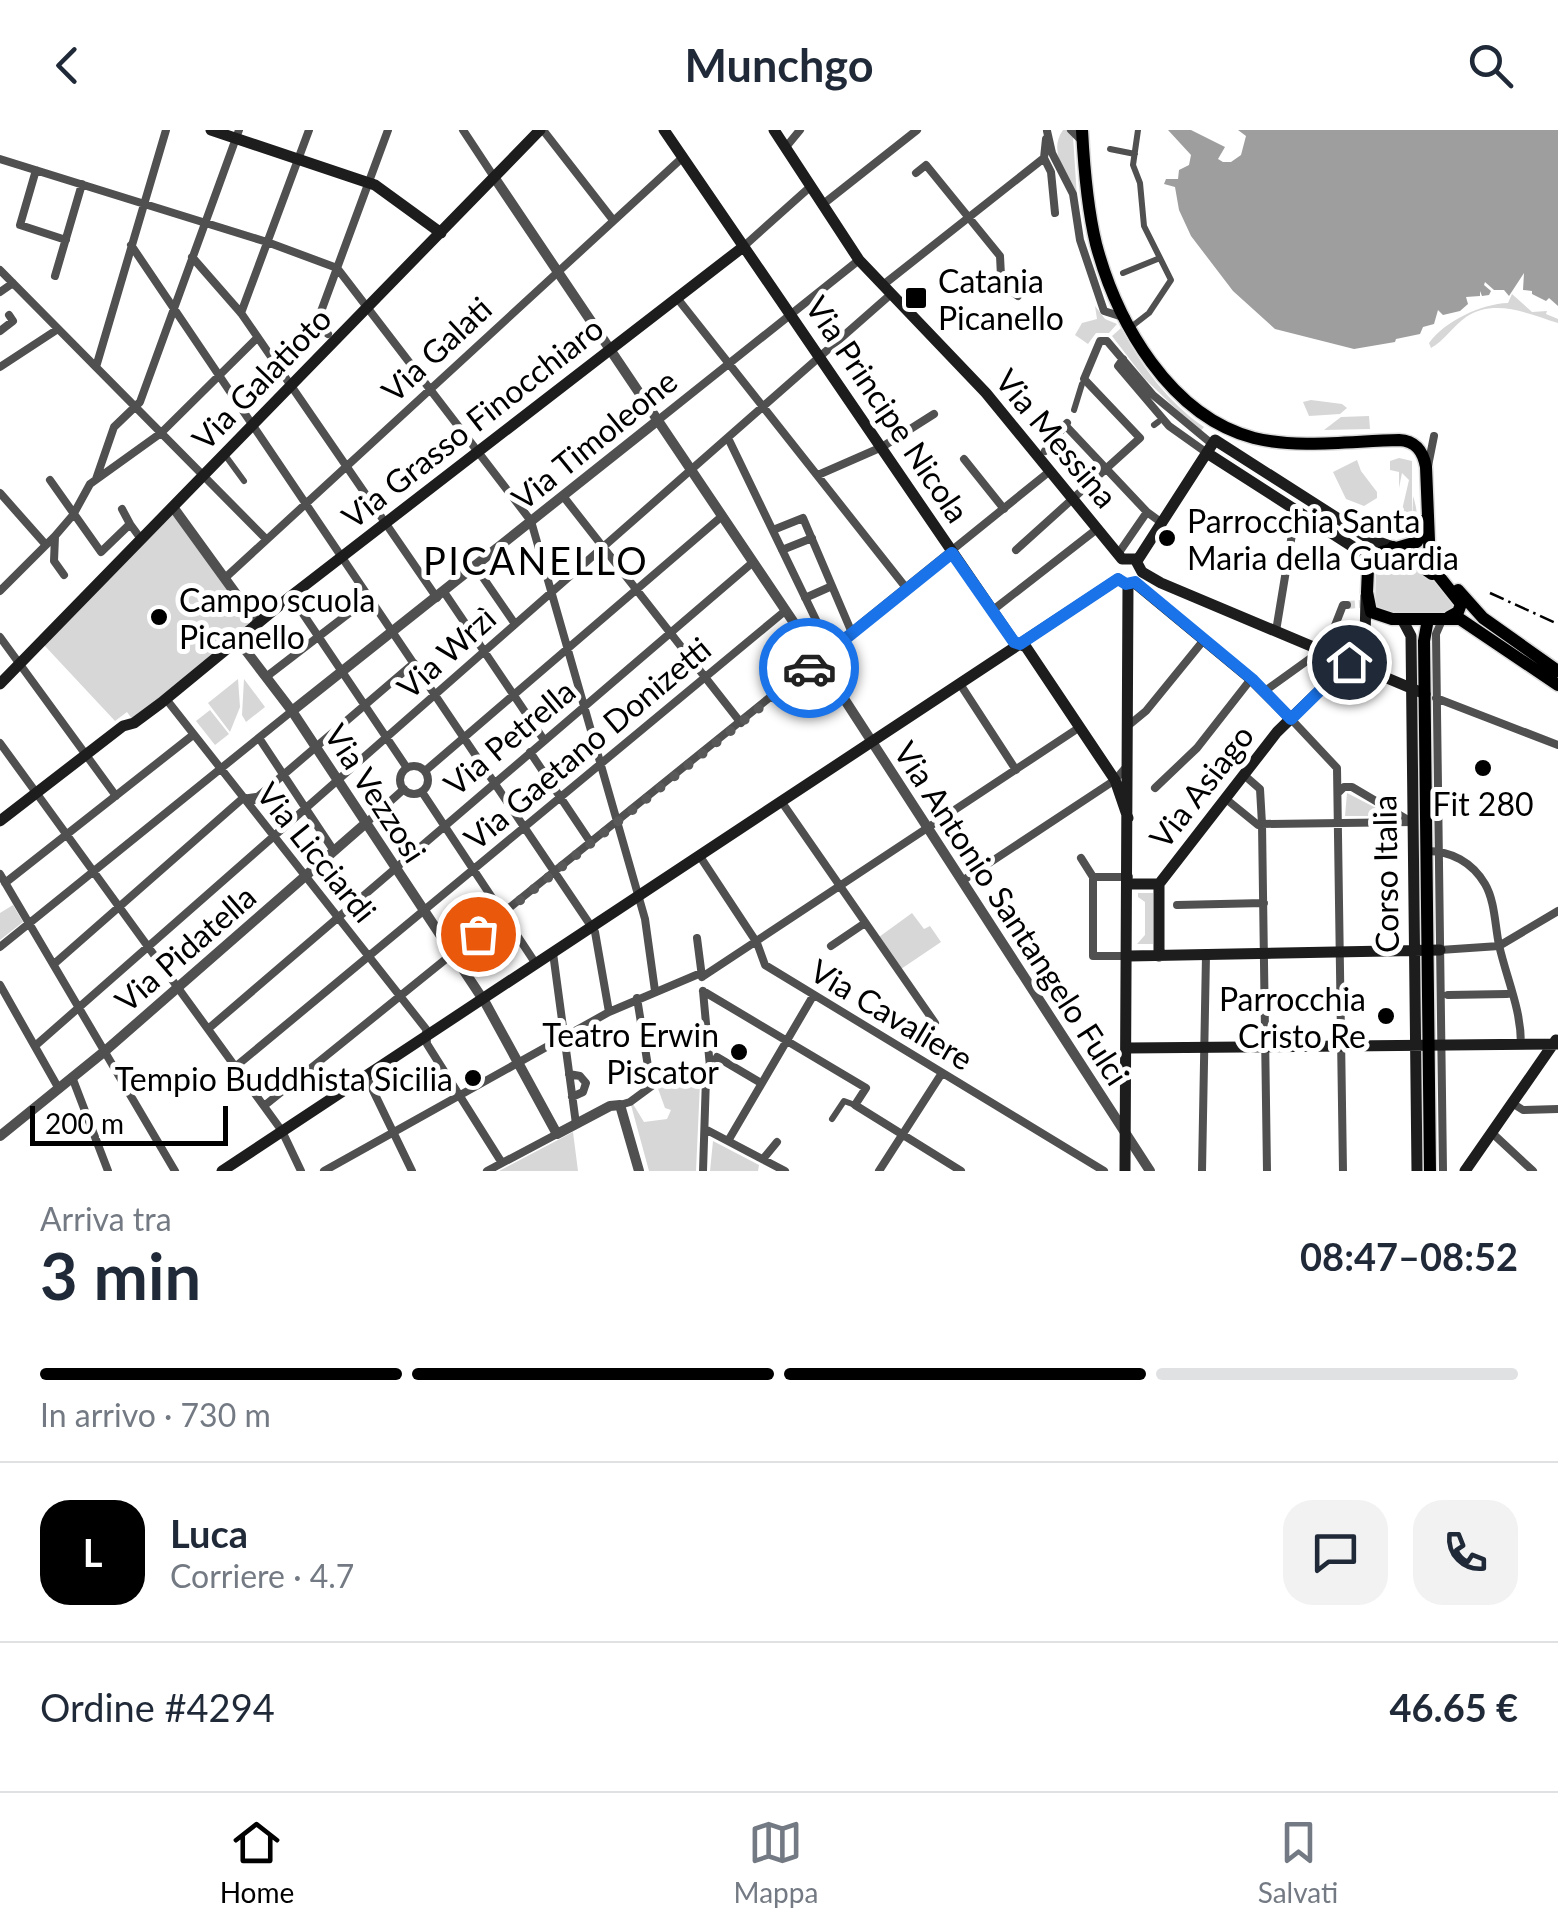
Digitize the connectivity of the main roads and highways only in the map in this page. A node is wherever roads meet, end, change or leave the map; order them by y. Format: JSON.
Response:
{"nodes":[{"id":1,"x":211,"y":130,"type":"edge"},
{"id":2,"x":542,"y":130,"type":"edge"},
{"id":3,"x":664,"y":130,"type":"edge"},
{"id":4,"x":774,"y":130,"type":"edge"},
{"id":5,"x":238,"y":134,"type":"edge"},
{"id":6,"x":1082,"y":136,"type":"edge"},
{"id":7,"x":441,"y":234,"type":"junction"},
{"id":8,"x":743,"y":247,"type":"junction"},
{"id":9,"x":1211,"y":446,"type":"junction"},
{"id":10,"x":1301,"y":496,"type":"junction"},
{"id":11,"x":1427,"y":502,"type":"junction"},
{"id":12,"x":1294,"y":509,"type":"junction"},
{"id":13,"x":1393,"y":547,"type":"junction"},
{"id":14,"x":1118,"y":554,"type":"junction"},
{"id":15,"x":1368,"y":568,"type":"junction"},
{"id":16,"x":1436,"y":576,"type":"junction"},
{"id":17,"x":1128,"y":577,"type":"junction"},
{"id":18,"x":1364,"y":600,"type":"junction"},
{"id":19,"x":1472,"y":617,"type":"junction"},
{"id":20,"x":1387,"y":618,"type":"junction"},
{"id":21,"x":1440,"y":618,"type":"junction"},
{"id":22,"x":1407,"y":628,"type":"junction"},
{"id":23,"x":1364,"y":640,"type":"junction"},
{"id":24,"x":1020,"y":644,"type":"junction"},
{"id":25,"x":1344,"y":660,"type":"junction"},
{"id":26,"x":1558,"y":672,"type":"edge"},
{"id":27,"x":0,"y":684,"type":"edge"},
{"id":28,"x":1558,"y":685,"type":"edge"},
{"id":29,"x":1411,"y":688,"type":"junction"},
{"id":30,"x":1431,"y":696,"type":"junction"},
{"id":31,"x":1291,"y":719,"type":"junction"},
{"id":32,"x":1425,"y":747,"type":"junction"},
{"id":33,"x":1128,"y":818,"type":"junction"},
{"id":34,"x":0,"y":821,"type":"edge"},
{"id":35,"x":1426,"y":822,"type":"junction"},
{"id":36,"x":1126,"y":877,"type":"junction"},
{"id":37,"x":1161,"y":882,"type":"junction"},
{"id":38,"x":1427,"y":950,"type":"junction"},
{"id":39,"x":1162,"y":954,"type":"junction"},
{"id":40,"x":1126,"y":956,"type":"junction"},
{"id":41,"x":1556,"y":1041,"type":"edge"},
{"id":42,"x":1428,"y":1045,"type":"junction"},
{"id":43,"x":1128,"y":1048,"type":"junction"},
{"id":44,"x":1464,"y":1170,"type":"edge"},
{"id":45,"x":222,"y":1171,"type":"edge"},
{"id":46,"x":1125,"y":1171,"type":"edge"},
{"id":47,"x":1417,"y":1171,"type":"edge"},
{"id":48,"x":1430,"y":1171,"type":"edge"}],
"edges":[{"from":1,"to":5,"type":"main road"},
{"from":2,"to":7,"type":"main road","name":"Via Galatioto"},
{"from":3,"to":8,"type":"main road","name":"Via Principe Nicola"},
{"from":4,"to":14,"type":"main road","name":"Via Messina"},
{"from":5,"to":7,"type":"main road"},
{"from":6,"to":11,"type":"main road"},
{"from":7,"to":27,"type":"main road","name":"Via Galatioto"},
{"from":8,"to":24,"type":"main road","name":"Via Principe Nicola"},
{"from":8,"to":34,"type":"main road","name":"Via Grasso Finocchiaro"},
{"from":9,"to":10,"type":"main road"},
{"from":9,"to":12,"type":"main road"},
{"from":9,"to":17,"type":"main road"},
{"from":10,"to":12,"type":"main road"},
{"from":10,"to":13,"type":"main road"},
{"from":11,"to":13,"type":"main road"},
{"from":11,"to":16,"type":"main road"},
{"from":12,"to":15,"type":"main road"},
{"from":13,"to":15,"type":"main road"},
{"from":13,"to":16,"type":"main road"},
{"from":14,"to":17,"type":"main road"},
{"from":14,"to":17,"type":"main road"},
{"from":15,"to":18,"type":"main road"},
{"from":16,"to":19,"type":"main road"},
{"from":16,"to":21,"type":"main road"},
{"from":17,"to":24,"type":"main road"},
{"from":17,"to":25,"type":"main road"},
{"from":17,"to":31,"type":"main road"},
{"from":17,"to":33,"type":"main road"},
{"from":18,"to":20,"type":"main road"},
{"from":18,"to":23,"type":"main road"},
{"from":19,"to":21,"type":"main road"},
{"from":19,"to":26,"type":"main road"},
{"from":19,"to":28,"type":"main road"},
{"from":20,"to":22,"type":"main road"},
{"from":20,"to":23,"type":"main road","name":"Via Asiago"},
{"from":21,"to":22,"type":"main road"},
{"from":21,"to":30,"type":"main road","name":"Corso Italia"},
{"from":22,"to":29,"type":"main road","name":"Corso Italia"},
{"from":23,"to":25,"type":"main road","name":"Via Asiago"},
{"from":24,"to":33,"type":"main road","name":"Via Principe Nicola"},
{"from":24,"to":45,"type":"main road"},
{"from":25,"to":29,"type":"main road"},
{"from":25,"to":31,"type":"main road","name":"Via Asiago"},
{"from":29,"to":30,"type":"main road"},
{"from":29,"to":32,"type":"main road","name":"Corso Italia"},
{"from":30,"to":32,"type":"main road","name":"Corso Italia"},
{"from":31,"to":37,"type":"main road","name":"Via Asiago"},
{"from":32,"to":35,"type":"main road","name":"Corso Italia"},
{"from":33,"to":36,"type":"main road"},
{"from":35,"to":38,"type":"main road","name":"Corso Italia"},
{"from":35,"to":38,"type":"main road","name":"Corso Italia"},
{"from":36,"to":37,"type":"main road"},
{"from":36,"to":40,"type":"main road"},
{"from":37,"to":39,"type":"main road"},
{"from":38,"to":39,"type":"main road"},
{"from":38,"to":42,"type":"main road","name":"Corso Italia"},
{"from":39,"to":40,"type":"main road"},
{"from":40,"to":43,"type":"main road"},
{"from":41,"to":42,"type":"main road"},
{"from":41,"to":44,"type":"main road"},
{"from":42,"to":43,"type":"main road"},
{"from":42,"to":47,"type":"main road","name":"Corso Italia"},
{"from":42,"to":48,"type":"main road","name":"Corso Italia"},
{"from":43,"to":46,"type":"main road"}]}
